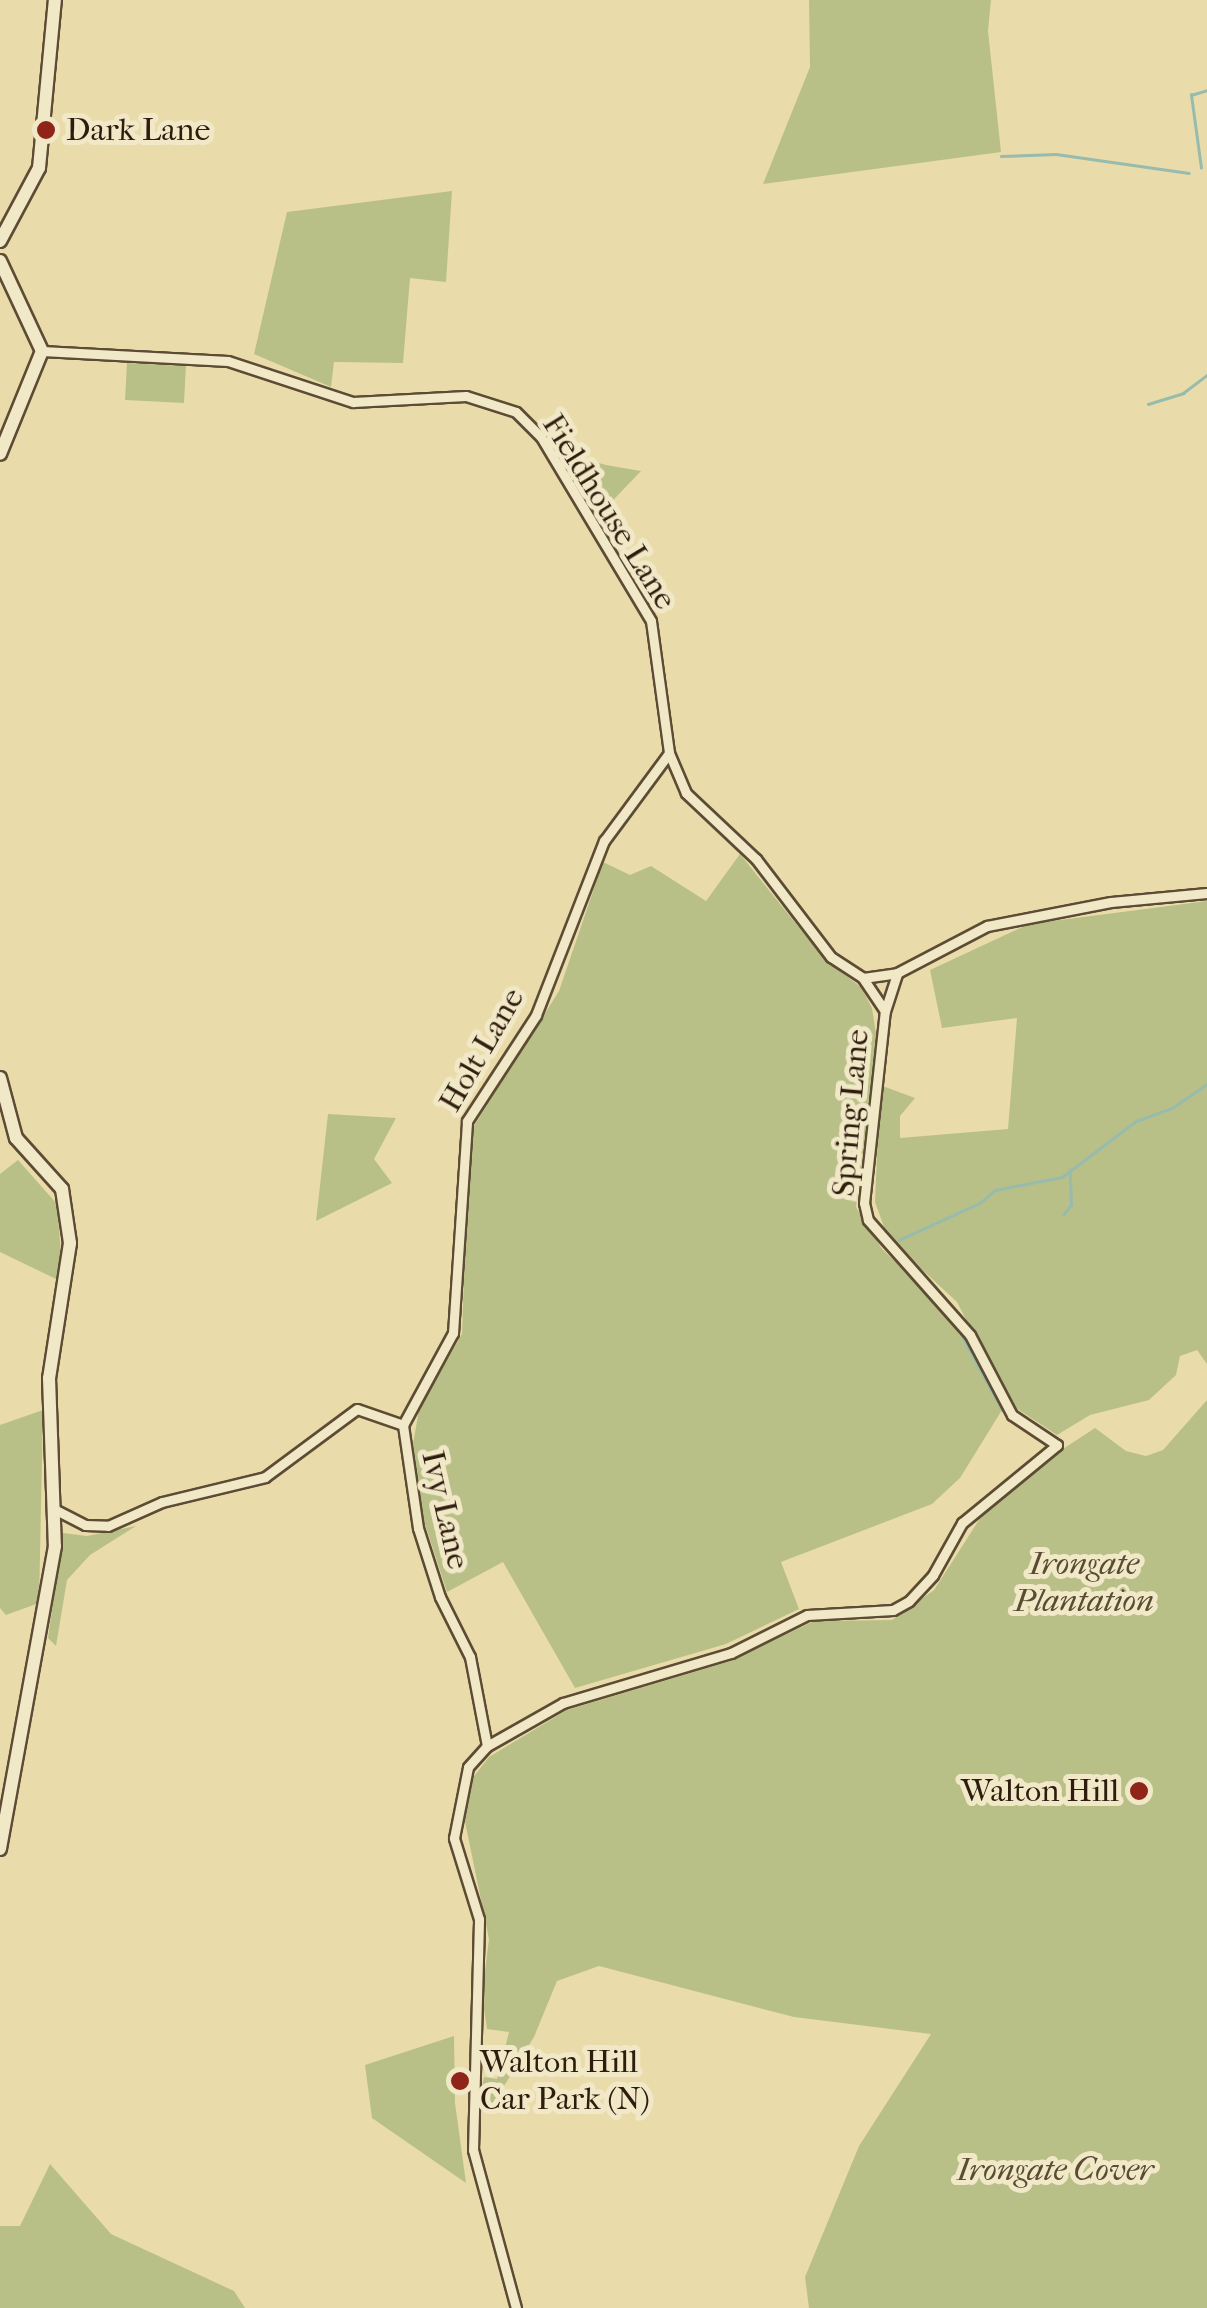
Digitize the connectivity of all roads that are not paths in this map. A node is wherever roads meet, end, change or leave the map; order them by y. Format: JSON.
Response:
{"nodes":[{"id":1,"x":55,"y":0,"type":"edge"},
{"id":2,"x":0,"y":241,"type":"edge"},
{"id":3,"x":0,"y":261,"type":"edge"},
{"id":4,"x":42,"y":351,"type":"junction"},
{"id":5,"x":0,"y":454,"type":"edge"},
{"id":6,"x":669,"y":753,"type":"junction"},
{"id":7,"x":1207,"y":893,"type":"edge"},
{"id":8,"x":897,"y":973,"type":"junction"},
{"id":9,"x":867,"y":978,"type":"junction"},
{"id":10,"x":885,"y":1011,"type":"junction"},
{"id":11,"x":0,"y":1078,"type":"edge"},
{"id":12,"x":403,"y":1425,"type":"junction"},
{"id":13,"x":54,"y":1508,"type":"junction"},
{"id":14,"x":487,"y":1746,"type":"junction"},
{"id":15,"x":0,"y":1849,"type":"edge"},
{"id":16,"x":516,"y":2308,"type":"edge"}],
"edges":[{"from":1,"to":2,"type":"street"},
{"from":3,"to":4,"type":"street"},
{"from":4,"to":5,"type":"street"},
{"from":4,"to":6,"type":"street","name":"Fieldhouse Lane"},
{"from":6,"to":9,"type":"street","name":"Fieldhouse Lane"},
{"from":6,"to":12,"type":"street","name":"Holt Lane"},
{"from":7,"to":8,"type":"street"},
{"from":8,"to":9,"type":"street"},
{"from":8,"to":10,"type":"street","name":"Spring Lane"},
{"from":9,"to":10,"type":"street","name":"Spring Lane"},
{"from":10,"to":14,"type":"street","name":"Spring Lane"},
{"from":11,"to":13,"type":"street"},
{"from":12,"to":13,"type":"street","name":"Ivy Lane"},
{"from":12,"to":14,"type":"street","name":"Ivy Lane"},
{"from":13,"to":15,"type":"street"},
{"from":14,"to":16,"type":"street"}]}
